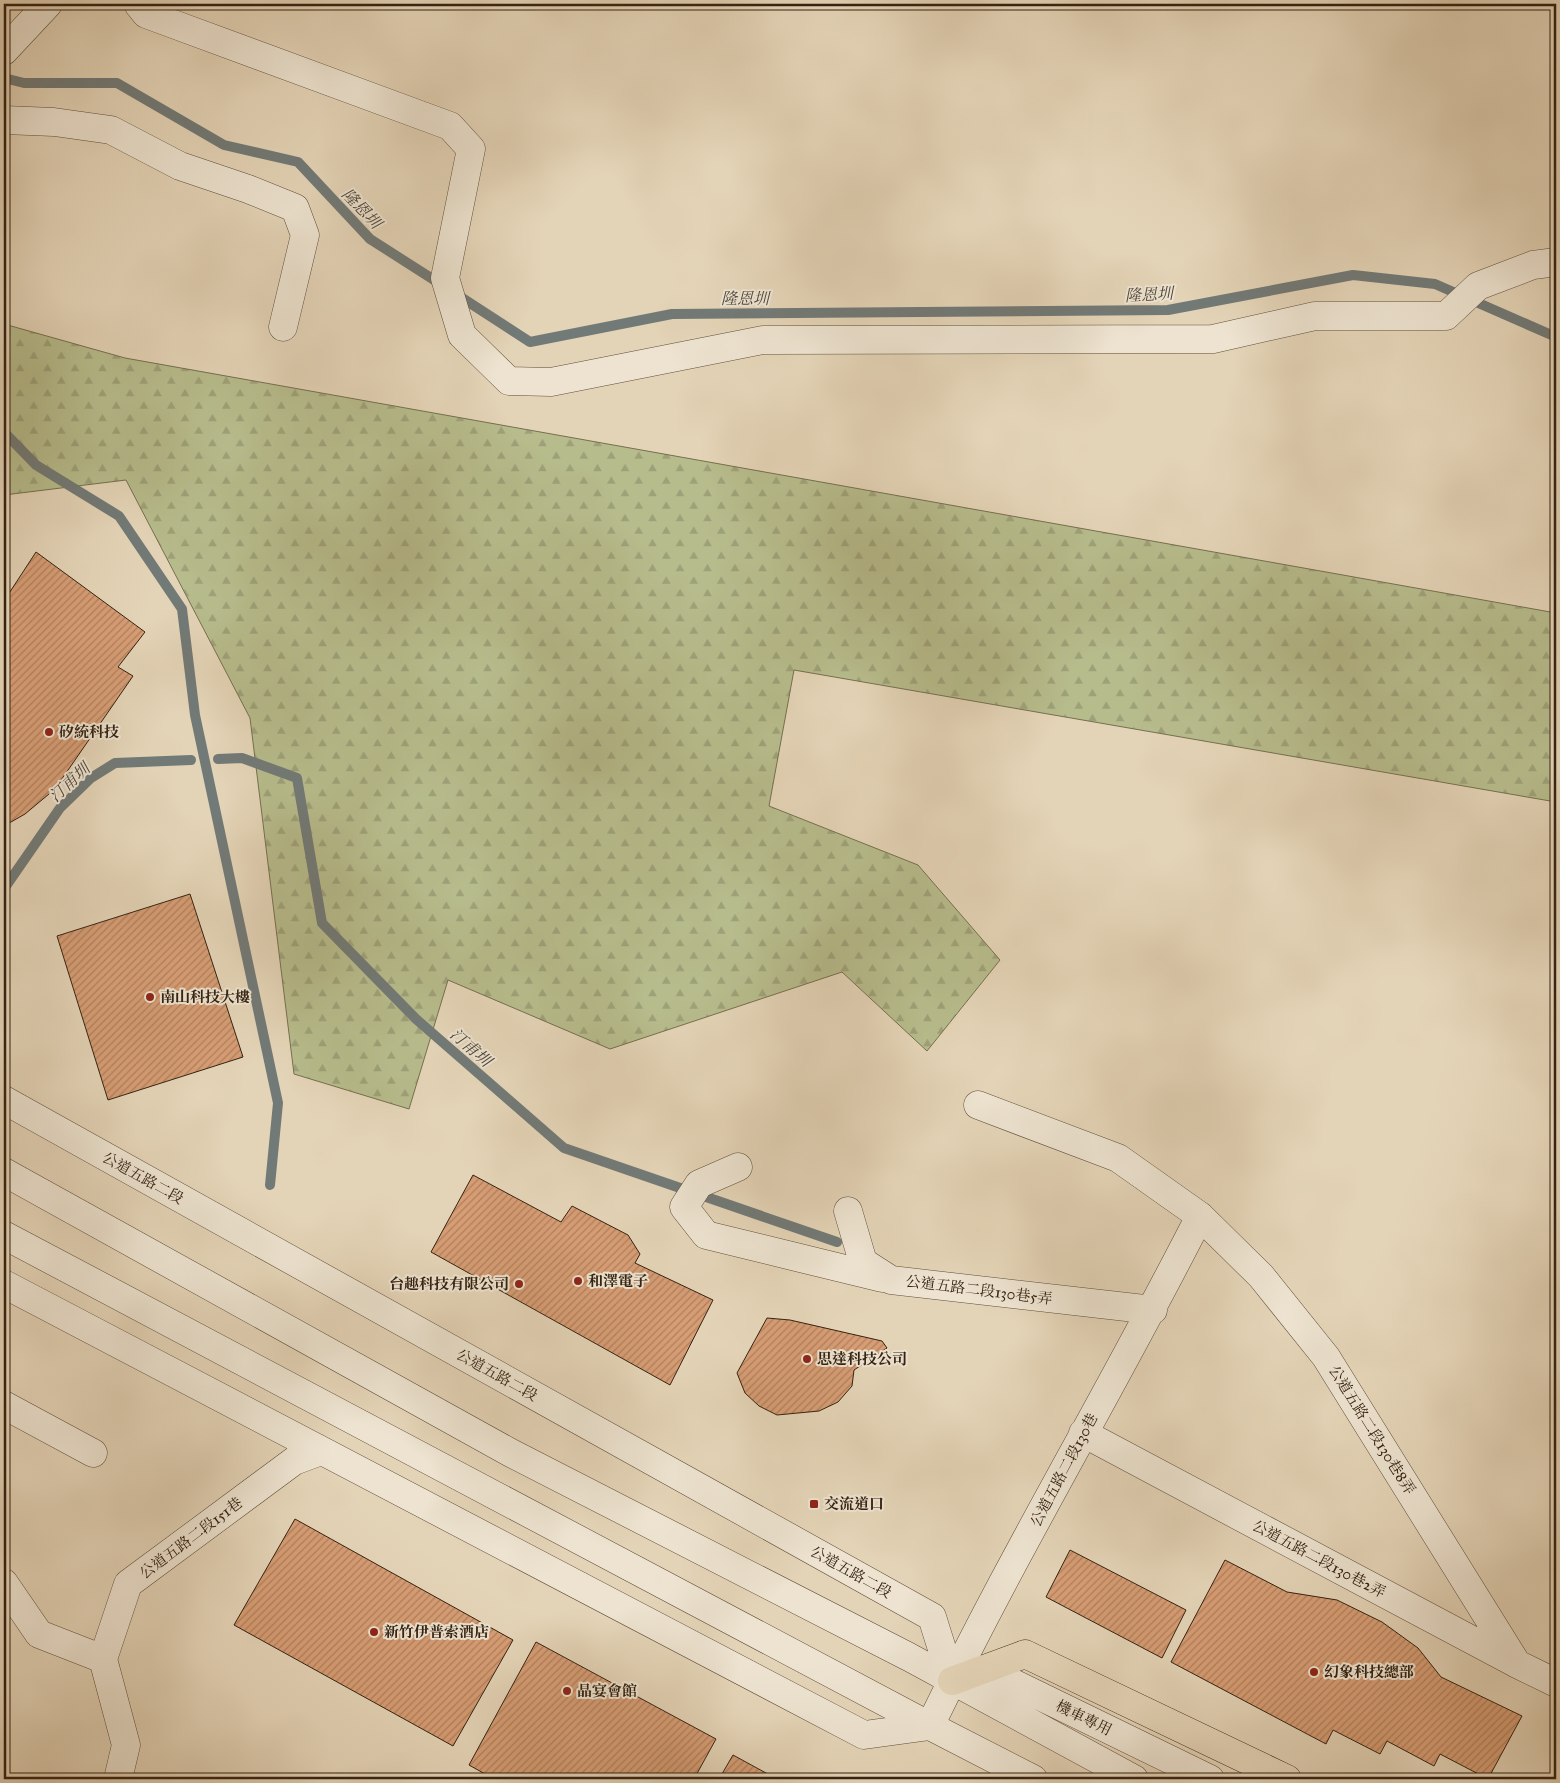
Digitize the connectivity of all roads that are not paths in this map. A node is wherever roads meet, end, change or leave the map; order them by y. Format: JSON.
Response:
{"nodes":[{"id":1,"x":48,"y":4,"type":"edge"},
{"id":2,"x":138,"y":4,"type":"edge"},
{"id":3,"x":9,"y":45,"type":"edge"},
{"id":4,"x":4,"y":120,"type":"edge"},
{"id":5,"x":1556,"y":262,"type":"edge"},
{"id":6,"x":283,"y":327,"type":"dead end"},
{"id":7,"x":4,"y":1100,"type":"edge"},
{"id":8,"x":978,"y":1105,"type":"dead end"},
{"id":9,"x":738,"y":1167,"type":"dead end"},
{"id":10,"x":4,"y":1172,"type":"edge"},
{"id":11,"x":848,"y":1211,"type":"dead end"},
{"id":12,"x":1200,"y":1216,"type":"junction"},
{"id":13,"x":4,"y":1235,"type":"edge"},
{"id":14,"x":890,"y":1280,"type":"junction"},
{"id":15,"x":4,"y":1284,"type":"edge"},
{"id":16,"x":1153,"y":1310,"type":"junction"},
{"id":17,"x":4,"y":1405,"type":"edge"},
{"id":18,"x":1083,"y":1433,"type":"junction"},
{"id":19,"x":320,"y":1450,"type":"junction"},
{"id":20,"x":93,"y":1453,"type":"dead end"},
{"id":21,"x":4,"y":1583,"type":"edge"},
{"id":22,"x":103,"y":1659,"type":"junction"},
{"id":23,"x":1517,"y":1664,"type":"junction"},
{"id":24,"x":952,"y":1681,"type":"junction"},
{"id":25,"x":1556,"y":1683,"type":"edge"},
{"id":26,"x":930,"y":1726,"type":"junction"},
{"id":27,"x":118,"y":1779,"type":"edge"},
{"id":28,"x":1033,"y":1779,"type":"edge"},
{"id":29,"x":1134,"y":1779,"type":"edge"},
{"id":30,"x":1210,"y":1779,"type":"edge"},
{"id":31,"x":1287,"y":1779,"type":"edge"}],
"edges":[{"from":1,"to":3,"type":"street"},
{"from":2,"to":5,"type":"street"},
{"from":4,"to":6,"type":"street"},
{"from":7,"to":24,"type":"street","name":"公道五路二段"},
{"from":8,"to":12,"type":"street","name":"公道五路二段130巷8弄"},
{"from":9,"to":14,"type":"street"},
{"from":10,"to":24,"type":"street"},
{"from":11,"to":14,"type":"street","name":"公道五路二段130巷5弄"},
{"from":12,"to":16,"type":"street","name":"公道五路二段130巷"},
{"from":12,"to":23,"type":"street","name":"公道五路二段130巷8弄"},
{"from":13,"to":26,"type":"street"},
{"from":14,"to":16,"type":"street","name":"公道五路二段130巷5弄"},
{"from":15,"to":19,"type":"street"},
{"from":16,"to":18,"type":"street","name":"公道五路二段130巷"},
{"from":17,"to":20,"type":"street"},
{"from":18,"to":23,"type":"street","name":"公道五路二段130巷2弄"},
{"from":18,"to":24,"type":"street","name":"公道五路二段130巷"},
{"from":19,"to":22,"type":"street","name":"公道五路二段151巷"},
{"from":19,"to":26,"type":"street"},
{"from":21,"to":22,"type":"street"},
{"from":22,"to":27,"type":"street"},
{"from":23,"to":25,"type":"street","name":"公道五路二段130巷2弄"},
{"from":24,"to":26,"type":"street","name":"公道五路二段130巷"},
{"from":24,"to":29,"type":"street"},
{"from":24,"to":30,"type":"street","name":"機車專用"},
{"from":24,"to":31,"type":"highway"},
{"from":26,"to":28,"type":"street"}]}
